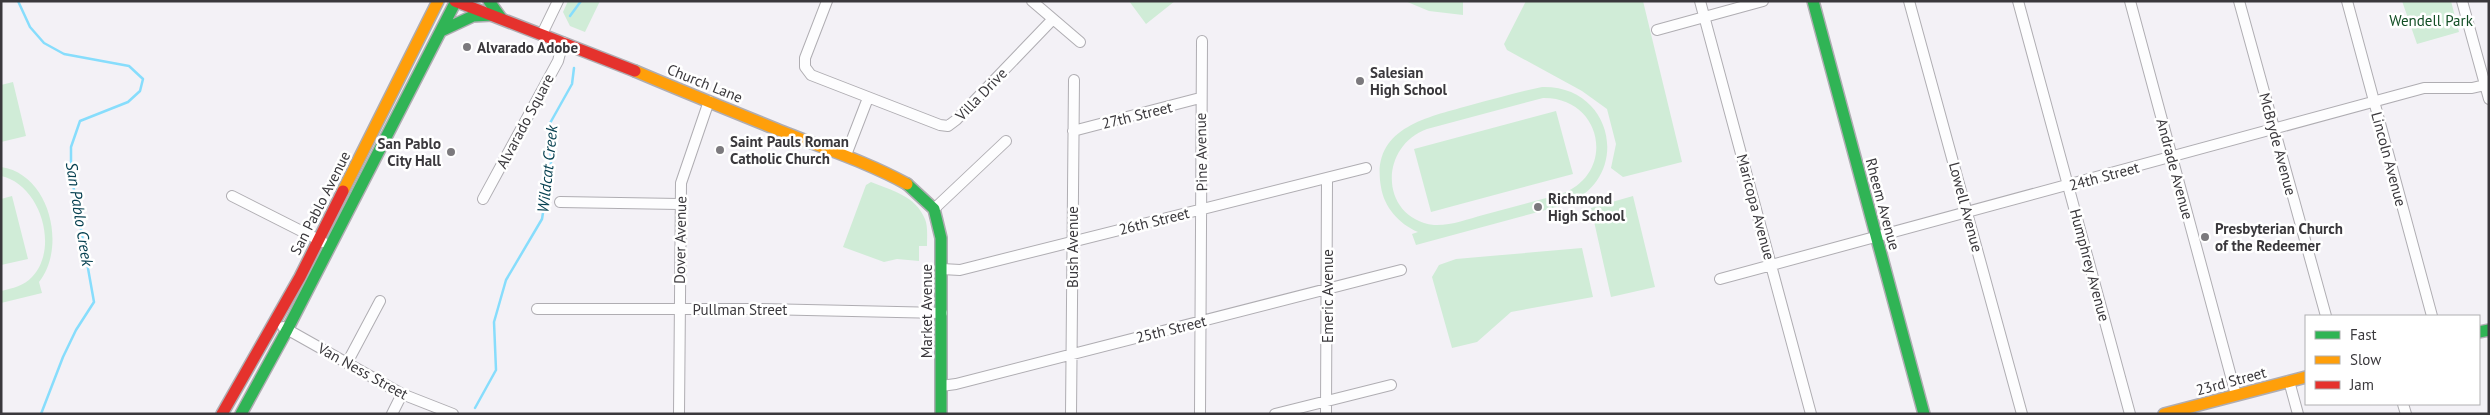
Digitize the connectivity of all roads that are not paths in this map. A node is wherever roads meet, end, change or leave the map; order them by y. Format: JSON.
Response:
{"nodes":[{"id":1,"x":438,"y":1,"type":"edge"},
{"id":2,"x":456,"y":1,"type":"edge"},
{"id":3,"x":489,"y":1,"type":"edge"},
{"id":4,"x":558,"y":1,"type":"edge"},
{"id":5,"x":827,"y":1,"type":"edge"},
{"id":6,"x":1032,"y":1,"type":"edge"},
{"id":7,"x":1700,"y":1,"type":"edge"},
{"id":8,"x":1763,"y":1,"type":"edge"},
{"id":9,"x":1813,"y":1,"type":"edge"},
{"id":10,"x":1909,"y":1,"type":"edge"},
{"id":11,"x":2018,"y":1,"type":"edge"},
{"id":12,"x":2130,"y":1,"type":"edge"},
{"id":13,"x":2239,"y":1,"type":"edge"},
{"id":14,"x":2346,"y":1,"type":"edge"},
{"id":15,"x":2462,"y":1,"type":"edge"},
{"id":16,"x":423,"y":4,"type":"dead end"},
{"id":17,"x":497,"y":17,"type":"junction"},
{"id":18,"x":1704,"y":18,"type":"junction"},
{"id":19,"x":1052,"y":19,"type":"junction"},
{"id":20,"x":424,"y":30,"type":"junction"},
{"id":21,"x":1657,"y":30,"type":"dead end"},
{"id":22,"x":441,"y":31,"type":"junction"},
{"id":23,"x":542,"y":34,"type":"junction"},
{"id":24,"x":1202,"y":41,"type":"dead end"},
{"id":25,"x":563,"y":42,"type":"junction"},
{"id":26,"x":1080,"y":42,"type":"dead end"},
{"id":27,"x":400,"y":80,"type":"junction"},
{"id":28,"x":1074,"y":80,"type":"dead end"},
{"id":29,"x":2487,"y":84,"type":"edge"},
{"id":30,"x":868,"y":98,"type":"junction"},
{"id":31,"x":1200,"y":98,"type":"junction"},
{"id":32,"x":2489,"y":99,"type":"edge"},
{"id":33,"x":709,"y":101,"type":"junction"},
{"id":34,"x":2374,"y":102,"type":"junction"},
{"id":35,"x":2274,"y":129,"type":"junction"},
{"id":36,"x":1073,"y":131,"type":"junction"},
{"id":37,"x":387,"y":136,"type":"junction"},
{"id":38,"x":1006,"y":141,"type":"dead end"},
{"id":39,"x":846,"y":155,"type":"junction"},
{"id":40,"x":2172,"y":157,"type":"junction"},
{"id":41,"x":1366,"y":168,"type":"dead end"},
{"id":42,"x":1327,"y":178,"type":"junction"},
{"id":43,"x":2068,"y":185,"type":"junction"},
{"id":44,"x":232,"y":196,"type":"dead end"},
{"id":45,"x":483,"y":199,"type":"dead end"},
{"id":46,"x":560,"y":202,"type":"dead end"},
{"id":47,"x":679,"y":204,"type":"junction"},
{"id":48,"x":934,"y":209,"type":"junction"},
{"id":49,"x":1202,"y":210,"type":"junction"},
{"id":50,"x":1968,"y":211,"type":"junction"},
{"id":51,"x":1876,"y":235,"type":"junction"},
{"id":52,"x":318,"y":240,"type":"junction"},
{"id":53,"x":1072,"y":242,"type":"junction"},
{"id":54,"x":330,"y":246,"type":"junction"},
{"id":55,"x":1771,"y":265,"type":"junction"},
{"id":56,"x":942,"y":269,"type":"junction"},
{"id":57,"x":1401,"y":270,"type":"dead end"},
{"id":58,"x":1720,"y":279,"type":"dead end"},
{"id":59,"x":1327,"y":289,"type":"junction"},
{"id":60,"x":380,"y":301,"type":"dead end"},
{"id":61,"x":537,"y":309,"type":"dead end"},
{"id":62,"x":678,"y":310,"type":"junction"},
{"id":63,"x":942,"y":313,"type":"junction"},
{"id":64,"x":2326,"y":315,"type":"edge"},
{"id":65,"x":2432,"y":315,"type":"edge"},
{"id":66,"x":1201,"y":321,"type":"junction"},
{"id":67,"x":275,"y":322,"type":"junction"},
{"id":68,"x":287,"y":330,"type":"junction"},
{"id":69,"x":1071,"y":354,"type":"junction"},
{"id":70,"x":256,"y":356,"type":"junction"},
{"id":71,"x":347,"y":363,"type":"junction"},
{"id":72,"x":2305,"y":377,"type":"edge"},
{"id":73,"x":2289,"y":381,"type":"junction"},
{"id":74,"x":1391,"y":384,"type":"dead end"},
{"id":75,"x":941,"y":386,"type":"junction"},
{"id":76,"x":402,"y":394,"type":"junction"},
{"id":77,"x":2236,"y":395,"type":"junction"},
{"id":78,"x":250,"y":396,"type":"junction"},
{"id":79,"x":1326,"y":401,"type":"junction"},
{"id":80,"x":2188,"y":411,"type":"edge"},
{"id":81,"x":222,"y":414,"type":"edge"},
{"id":82,"x":241,"y":414,"type":"edge"},
{"id":83,"x":392,"y":414,"type":"edge"},
{"id":84,"x":453,"y":414,"type":"edge"},
{"id":85,"x":679,"y":414,"type":"edge"},
{"id":86,"x":941,"y":414,"type":"edge"},
{"id":87,"x":1071,"y":414,"type":"edge"},
{"id":88,"x":1200,"y":414,"type":"edge"},
{"id":89,"x":1275,"y":414,"type":"edge"},
{"id":90,"x":1326,"y":414,"type":"edge"},
{"id":91,"x":1811,"y":414,"type":"edge"},
{"id":92,"x":1924,"y":414,"type":"edge"},
{"id":93,"x":2022,"y":414,"type":"edge"},
{"id":94,"x":2130,"y":414,"type":"edge"},
{"id":95,"x":2164,"y":414,"type":"edge"},
{"id":96,"x":2298,"y":414,"type":"edge"}],
"edges":[{"from":1,"to":20,"type":"main road","name":"San Pablo Avenue"},
{"from":2,"to":17,"type":"main road","name":"Church Lane"},
{"from":2,"to":22,"type":"main road","name":"San Pablo Avenue"},
{"from":3,"to":17,"type":"main road"},
{"from":4,"to":23,"type":"street"},
{"from":5,"to":30,"type":"street","name":"Villa Drive"},
{"from":6,"to":19,"type":"street"},
{"from":7,"to":18,"type":"street","name":"Maricopa Avenue"},
{"from":8,"to":18,"type":"street"},
{"from":9,"to":51,"type":"main road","name":"Rheem Avenue"},
{"from":10,"to":50,"type":"street","name":"Lowell Avenue"},
{"from":11,"to":43,"type":"street","name":"Humphrey Avenue"},
{"from":12,"to":40,"type":"street","name":"Andrade Avenue"},
{"from":13,"to":35,"type":"street","name":"McBryde Avenue"},
{"from":14,"to":34,"type":"street","name":"Lincoln Avenue"},
{"from":15,"to":29,"type":"street"},
{"from":16,"to":20,"type":"main road"},
{"from":17,"to":22,"type":"main road"},
{"from":17,"to":23,"type":"main road","name":"Church Lane"},
{"from":18,"to":21,"type":"street"},
{"from":18,"to":55,"type":"street","name":"Maricopa Avenue"},
{"from":19,"to":26,"type":"street"},
{"from":19,"to":30,"type":"street","name":"Villa Drive"},
{"from":20,"to":27,"type":"main road","name":"San Pablo Avenue"},
{"from":22,"to":37,"type":"main road","name":"San Pablo Avenue"},
{"from":23,"to":25,"type":"main road","name":"Church Lane"},
{"from":24,"to":31,"type":"street","name":"Pine Avenue"},
{"from":25,"to":33,"type":"main road","name":"Church Lane"},
{"from":25,"to":45,"type":"street","name":"Alvarado Square"},
{"from":27,"to":37,"type":"main road"},
{"from":27,"to":52,"type":"main road","name":"San Pablo Avenue"},
{"from":28,"to":36,"type":"street","name":"Bush Avenue"},
{"from":29,"to":32,"type":"street"},
{"from":29,"to":34,"type":"street","name":"24th Street"},
{"from":30,"to":39,"type":"street"},
{"from":31,"to":36,"type":"street","name":"27th Street"},
{"from":31,"to":49,"type":"street","name":"Pine Avenue"},
{"from":33,"to":39,"type":"main road","name":"Church Lane"},
{"from":33,"to":47,"type":"street","name":"Dover Avenue"},
{"from":34,"to":35,"type":"street","name":"24th Street"},
{"from":34,"to":65,"type":"street","name":"Lincoln Avenue"},
{"from":35,"to":40,"type":"street","name":"24th Street"},
{"from":35,"to":64,"type":"street","name":"McBryde Avenue"},
{"from":36,"to":53,"type":"street","name":"Bush Avenue"},
{"from":37,"to":54,"type":"main road","name":"San Pablo Avenue"},
{"from":38,"to":48,"type":"street"},
{"from":39,"to":48,"type":"main road","name":"Church Lane"},
{"from":40,"to":43,"type":"street","name":"24th Street"},
{"from":40,"to":77,"type":"street","name":"Andrade Avenue"},
{"from":41,"to":42,"type":"street","name":"26th Street"},
{"from":42,"to":49,"type":"street","name":"26th Street"},
{"from":42,"to":59,"type":"street","name":"Emeric Avenue"},
{"from":43,"to":50,"type":"street","name":"24th Street"},
{"from":43,"to":94,"type":"street","name":"Humphrey Avenue"},
{"from":44,"to":52,"type":"street"},
{"from":46,"to":47,"type":"street"},
{"from":47,"to":62,"type":"street","name":"Dover Avenue"},
{"from":48,"to":56,"type":"main road","name":"Market Avenue"},
{"from":49,"to":53,"type":"street","name":"26th Street"},
{"from":49,"to":66,"type":"street","name":"Pine Avenue"},
{"from":50,"to":51,"type":"street","name":"24th Street"},
{"from":50,"to":93,"type":"street","name":"Lowell Avenue"},
{"from":51,"to":55,"type":"street","name":"24th Street"},
{"from":51,"to":92,"type":"main road","name":"Rheem Avenue"},
{"from":52,"to":54,"type":"street"},
{"from":52,"to":67,"type":"main road","name":"San Pablo Avenue"},
{"from":53,"to":56,"type":"street","name":"26th Street"},
{"from":53,"to":69,"type":"street","name":"Bush Avenue"},
{"from":54,"to":68,"type":"main road","name":"San Pablo Avenue"},
{"from":55,"to":58,"type":"street","name":"24th Street"},
{"from":55,"to":91,"type":"street","name":"Maricopa Avenue"},
{"from":56,"to":63,"type":"main road","name":"Market Avenue"},
{"from":57,"to":59,"type":"street","name":"25th Street"},
{"from":59,"to":66,"type":"street","name":"25th Street"},
{"from":59,"to":79,"type":"street","name":"Emeric Avenue"},
{"from":60,"to":71,"type":"street"},
{"from":61,"to":62,"type":"street","name":"Pullman Street"},
{"from":62,"to":63,"type":"street","name":"Pullman Street"},
{"from":62,"to":85,"type":"street","name":"Dover Avenue"},
{"from":63,"to":75,"type":"main road","name":"Market Avenue"},
{"from":66,"to":69,"type":"street","name":"25th Street"},
{"from":66,"to":88,"type":"street","name":"Pine Avenue"},
{"from":67,"to":68,"type":"street","name":"Van Ness Street"},
{"from":67,"to":70,"type":"main road","name":"San Pablo Avenue"},
{"from":68,"to":71,"type":"street","name":"Van Ness Street"},
{"from":68,"to":78,"type":"main road","name":"San Pablo Avenue"},
{"from":69,"to":75,"type":"street","name":"25th Street"},
{"from":69,"to":87,"type":"street","name":"Bush Avenue"},
{"from":70,"to":78,"type":"main road"},
{"from":70,"to":81,"type":"main road","name":"San Pablo Avenue"},
{"from":71,"to":76,"type":"street","name":"Van Ness Street"},
{"from":72,"to":73,"type":"main road","name":"23rd Street"},
{"from":73,"to":77,"type":"main road","name":"23rd Street"},
{"from":73,"to":96,"type":"street"},
{"from":74,"to":79,"type":"street"},
{"from":75,"to":86,"type":"main road","name":"Market Avenue"},
{"from":76,"to":83,"type":"street"},
{"from":76,"to":84,"type":"street","name":"Van Ness Street"},
{"from":77,"to":80,"type":"main road","name":"23rd Street"},
{"from":78,"to":82,"type":"main road","name":"San Pablo Avenue"},
{"from":79,"to":89,"type":"street"},
{"from":79,"to":90,"type":"street","name":"Emeric Avenue"},
{"from":80,"to":95,"type":"main road","name":"23rd Street"}]}
